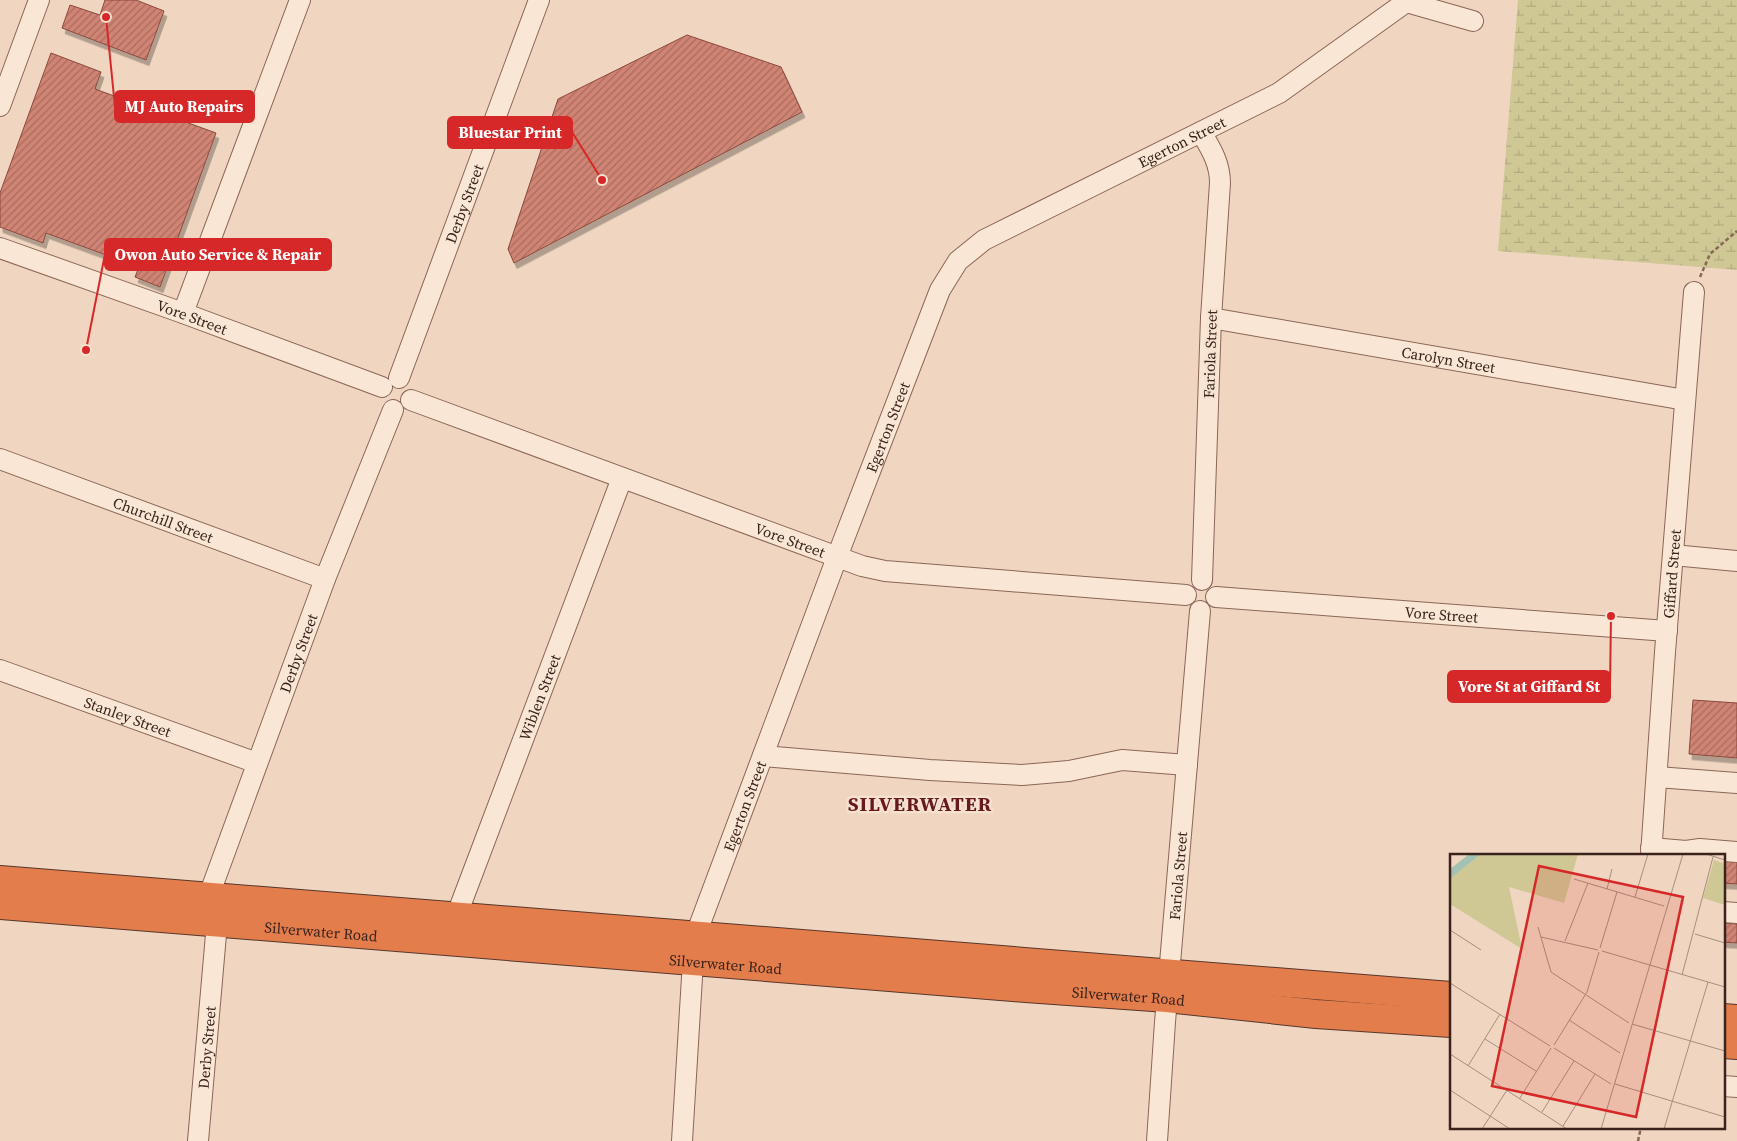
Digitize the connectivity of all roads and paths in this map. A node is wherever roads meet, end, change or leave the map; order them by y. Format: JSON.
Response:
{"nodes":[{"id":1,"x":39,"y":0,"type":"edge"},
{"id":2,"x":300,"y":0,"type":"edge"},
{"id":3,"x":538,"y":0,"type":"edge"},
{"id":4,"x":1406,"y":1,"type":"edge"},
{"id":5,"x":1473,"y":21,"type":"dead end"},
{"id":6,"x":0,"y":106,"type":"edge"},
{"id":7,"x":1202,"y":132,"type":"junction"},
{"id":8,"x":1737,"y":231,"type":"edge"},
{"id":9,"x":0,"y":248,"type":"edge"},
{"id":10,"x":1694,"y":292,"type":"joint"},
{"id":11,"x":183,"y":313,"type":"junction"},
{"id":12,"x":1211,"y":318,"type":"junction"},
{"id":13,"x":390,"y":383,"type":"junction"},
{"id":14,"x":412,"y":400,"type":"junction"},
{"id":15,"x":1686,"y":400,"type":"junction"},
{"id":16,"x":393,"y":410,"type":"junction"},
{"id":17,"x":0,"y":459,"type":"edge"},
{"id":18,"x":622,"y":478,"type":"junction"},
{"id":19,"x":1673,"y":556,"type":"junction"},
{"id":20,"x":837,"y":557,"type":"junction"},
{"id":21,"x":1737,"y":561,"type":"edge"},
{"id":22,"x":325,"y":579,"type":"junction"},
{"id":23,"x":1202,"y":580,"type":"junction"},
{"id":24,"x":1186,"y":595,"type":"junction"},
{"id":25,"x":1216,"y":597,"type":"junction"},
{"id":26,"x":1200,"y":611,"type":"junction"},
{"id":27,"x":1667,"y":631,"type":"junction"},
{"id":28,"x":0,"y":670,"type":"edge"},
{"id":29,"x":763,"y":756,"type":"junction"},
{"id":30,"x":257,"y":764,"type":"junction"},
{"id":31,"x":1187,"y":765,"type":"junction"},
{"id":32,"x":1657,"y":777,"type":"junction"},
{"id":33,"x":1737,"y":783,"type":"edge"},
{"id":34,"x":1651,"y":851,"type":"edge"},
{"id":35,"x":1737,"y":852,"type":"edge"},
{"id":36,"x":0,"y":880,"type":"edge"},
{"id":37,"x":208,"y":898,"type":"junction"},
{"id":38,"x":0,"y":905,"type":"edge"},
{"id":39,"x":1724,"y":912,"type":"edge"},
{"id":40,"x":1737,"y":914,"type":"edge"},
{"id":41,"x":456,"y":917,"type":"junction"},
{"id":42,"x":217,"y":923,"type":"junction"},
{"id":43,"x":694,"y":949,"type":"junction"},
{"id":44,"x":1168,"y":986,"type":"junction"},
{"id":45,"x":1450,"y":996,"type":"edge"},
{"id":46,"x":1724,"y":1018,"type":"edge"},
{"id":47,"x":1737,"y":1019,"type":"edge"},
{"id":48,"x":1450,"y":1023,"type":"edge"},
{"id":49,"x":1724,"y":1044,"type":"edge"},
{"id":50,"x":1737,"y":1045,"type":"edge"},
{"id":51,"x":1724,"y":1086,"type":"edge"},
{"id":52,"x":1737,"y":1087,"type":"edge"},
{"id":53,"x":1641,"y":1128,"type":"edge"},
{"id":54,"x":198,"y":1141,"type":"edge"},
{"id":55,"x":682,"y":1141,"type":"edge"},
{"id":56,"x":1157,"y":1141,"type":"edge"},
{"id":57,"x":1638,"y":1141,"type":"edge"}],
"edges":[{"from":1,"to":6,"type":"street"},
{"from":2,"to":11,"type":"street"},
{"from":3,"to":13,"type":"street","name":"Derby Street"},
{"from":4,"to":5,"type":"street"},
{"from":4,"to":7,"type":"street","name":"Egerton Street"},
{"from":7,"to":12,"type":"street","name":"Fariola Street"},
{"from":7,"to":20,"type":"street","name":"Egerton Street"},
{"from":8,"to":10,"type":"path"},
{"from":9,"to":11,"type":"street","name":"Vore Street"},
{"from":10,"to":15,"type":"street","name":"Giffard Street"},
{"from":11,"to":13,"type":"street","name":"Vore Street"},
{"from":12,"to":15,"type":"street","name":"Carolyn Street"},
{"from":12,"to":23,"type":"street","name":"Fariola Street"},
{"from":13,"to":14,"type":"street"},
{"from":13,"to":16,"type":"street"},
{"from":14,"to":16,"type":"street"},
{"from":14,"to":18,"type":"street","name":"Vore Street"},
{"from":15,"to":19,"type":"street","name":"Giffard Street"},
{"from":16,"to":22,"type":"street","name":"Derby Street"},
{"from":17,"to":22,"type":"street","name":"Churchill Street"},
{"from":18,"to":20,"type":"street","name":"Vore Street"},
{"from":18,"to":41,"type":"street","name":"Wiblen Street"},
{"from":19,"to":21,"type":"street"},
{"from":19,"to":27,"type":"street","name":"Giffard Street"},
{"from":20,"to":24,"type":"street","name":"Vore Street"},
{"from":20,"to":29,"type":"street","name":"Egerton Street"},
{"from":22,"to":30,"type":"street","name":"Derby Street"},
{"from":23,"to":24,"type":"street"},
{"from":23,"to":25,"type":"street"},
{"from":24,"to":26,"type":"street"},
{"from":25,"to":26,"type":"street"},
{"from":25,"to":27,"type":"street","name":"Vore Street"},
{"from":26,"to":31,"type":"street","name":"Fariola Street"},
{"from":27,"to":32,"type":"street","name":"Giffard Street"},
{"from":28,"to":30,"type":"street","name":"Stanley Street"},
{"from":29,"to":31,"type":"street"},
{"from":29,"to":43,"type":"street","name":"Egerton Street"},
{"from":30,"to":37,"type":"street","name":"Derby Street"},
{"from":31,"to":44,"type":"street","name":"Fariola Street"},
{"from":32,"to":33,"type":"street"},
{"from":32,"to":34,"type":"street","name":"Giffard Street"},
{"from":34,"to":35,"type":"street"},
{"from":36,"to":37,"type":"highway","name":"Silverwater Road"},
{"from":37,"to":41,"type":"highway","name":"Silverwater Road"},
{"from":38,"to":42,"type":"highway","name":"Silverwater Road"},
{"from":39,"to":40,"type":"street"},
{"from":41,"to":43,"type":"highway","name":"Silverwater Road"},
{"from":42,"to":43,"type":"highway","name":"Silverwater Road"},
{"from":42,"to":54,"type":"street","name":"Derby Street"},
{"from":43,"to":44,"type":"highway","name":"Silverwater Road"},
{"from":43,"to":55,"type":"street","name":"Egerton Street"},
{"from":44,"to":45,"type":"highway","name":"Silverwater Road"},
{"from":44,"to":48,"type":"highway","name":"Silverwater Road"},
{"from":44,"to":56,"type":"street","name":"Fariola Street"},
{"from":46,"to":47,"type":"highway"},
{"from":49,"to":50,"type":"highway"},
{"from":51,"to":52,"type":"street"},
{"from":53,"to":57,"type":"path"}]}
